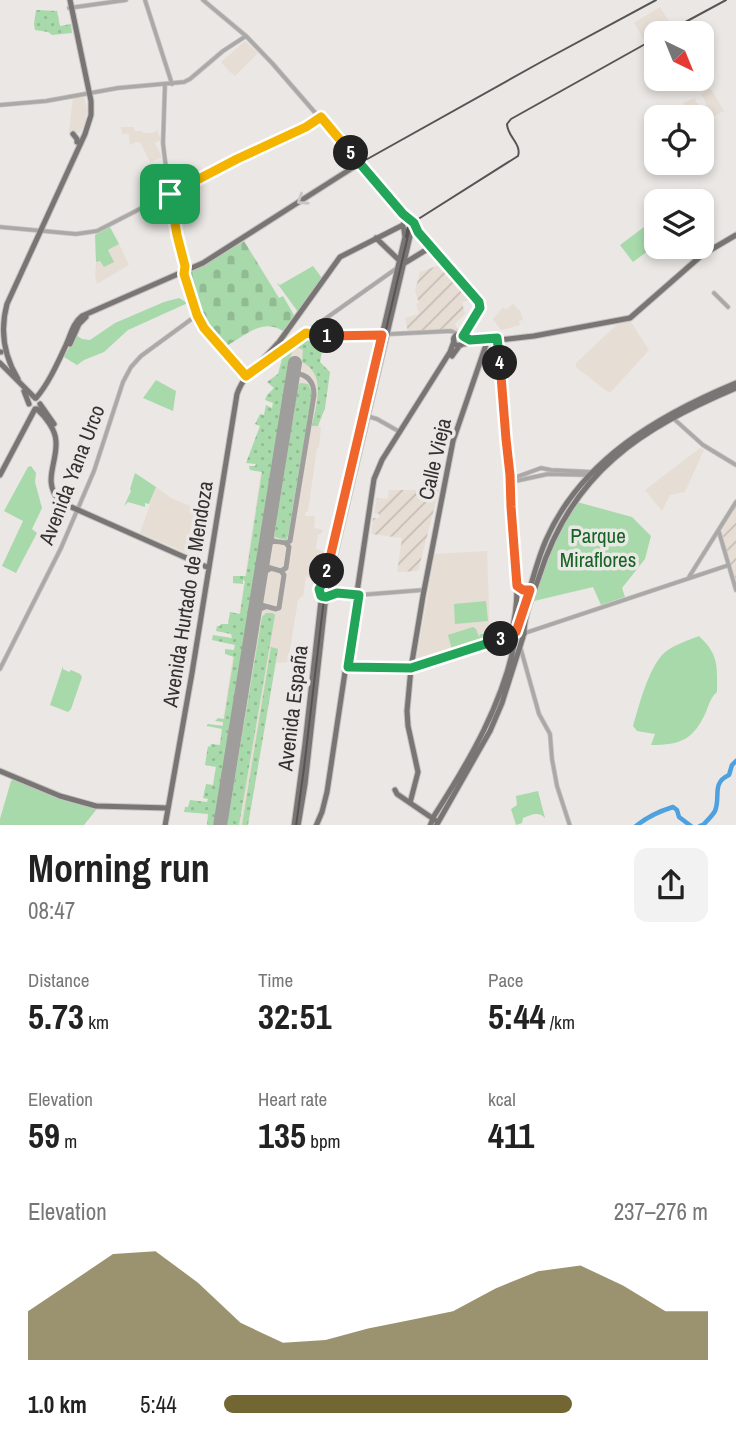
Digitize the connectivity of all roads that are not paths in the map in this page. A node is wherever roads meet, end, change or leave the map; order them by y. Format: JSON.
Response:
{"nodes":[{"id":1,"x":69,"y":0,"type":"edge"},
{"id":2,"x":125,"y":0,"type":"edge"},
{"id":3,"x":145,"y":0,"type":"edge"},
{"id":4,"x":203,"y":0,"type":"edge"},
{"id":5,"x":70,"y":8,"type":"junction"},
{"id":6,"x":246,"y":36,"type":"junction"},
{"id":7,"x":165,"y":84,"type":"junction"},
{"id":8,"x":172,"y":84,"type":"junction"},
{"id":9,"x":88,"y":94,"type":"junction"},
{"id":10,"x":0,"y":105,"type":"edge"},
{"id":11,"x":321,"y":117,"type":"junction"},
{"id":12,"x":73,"y":134,"type":"dead end"},
{"id":13,"x":77,"y":142,"type":"junction"},
{"id":14,"x":360,"y":163,"type":"junction"},
{"id":15,"x":170,"y":194,"type":"junction"},
{"id":16,"x":403,"y":214,"type":"junction"},
{"id":17,"x":404,"y":226,"type":"junction"},
{"id":18,"x":0,"y":227,"type":"edge"},
{"id":19,"x":412,"y":227,"type":"junction"},
{"id":20,"x":38,"y":231,"type":"junction"},
{"id":21,"x":736,"y":233,"type":"edge"},
{"id":22,"x":377,"y":239,"type":"junction"},
{"id":23,"x":430,"y":248,"type":"junction"},
{"id":24,"x":401,"y":264,"type":"junction"},
{"id":25,"x":184,"y":271,"type":"junction"},
{"id":26,"x":459,"y":282,"type":"junction"},
{"id":27,"x":714,"y":293,"type":"dead end"},
{"id":28,"x":392,"y":301,"type":"dead end"},
{"id":29,"x":728,"y":307,"type":"dead end"},
{"id":30,"x":477,"y":312,"type":"junction"},
{"id":31,"x":197,"y":315,"type":"junction"},
{"id":32,"x":306,"y":333,"type":"junction"},
{"id":33,"x":383,"y":334,"type":"junction"},
{"id":34,"x":459,"y":339,"type":"junction"},
{"id":35,"x":498,"y":339,"type":"junction"},
{"id":36,"x":487,"y":340,"type":"junction"},
{"id":37,"x":283,"y":345,"type":"junction"},
{"id":38,"x":0,"y":352,"type":"edge"},
{"id":39,"x":4,"y":366,"type":"edge"},
{"id":40,"x":248,"y":374,"type":"junction"},
{"id":41,"x":736,"y":383,"type":"edge"},
{"id":42,"x":736,"y":388,"type":"edge"},
{"id":43,"x":35,"y":404,"type":"junction"},
{"id":44,"x":677,"y":414,"type":"junction"},
{"id":45,"x":367,"y":418,"type":"junction"},
{"id":46,"x":679,"y":424,"type":"joint"},
{"id":47,"x":400,"y":433,"type":"junction"},
{"id":48,"x":548,"y":463,"type":"dead end"},
{"id":49,"x":736,"y":465,"type":"edge"},
{"id":50,"x":0,"y":467,"type":"edge"},
{"id":51,"x":551,"y":470,"type":"junction"},
{"id":52,"x":0,"y":475,"type":"edge"},
{"id":53,"x":592,"y":475,"type":"junction"},
{"id":54,"x":582,"y":478,"type":"junction"},
{"id":55,"x":511,"y":480,"type":"junction"},
{"id":56,"x":736,"y":502,"type":"edge"},
{"id":57,"x":78,"y":509,"type":"junction"},
{"id":58,"x":719,"y":531,"type":"junction"},
{"id":59,"x":729,"y":565,"type":"junction"},
{"id":60,"x":209,"y":566,"type":"junction"},
{"id":61,"x":687,"y":579,"type":"junction"},
{"id":62,"x":517,"y":586,"type":"junction"},
{"id":63,"x":425,"y":590,"type":"junction"},
{"id":64,"x":530,"y":590,"type":"junction"},
{"id":65,"x":736,"y":590,"type":"edge"},
{"id":66,"x":320,"y":591,"type":"junction"},
{"id":67,"x":329,"y":592,"type":"junction"},
{"id":68,"x":358,"y":595,"type":"junction"},
{"id":69,"x":516,"y":635,"type":"junction"},
{"id":70,"x":517,"y":645,"type":"junction"},
{"id":71,"x":516,"y":658,"type":"junction"},
{"id":72,"x":524,"y":660,"type":"junction"},
{"id":73,"x":347,"y":668,"type":"junction"},
{"id":74,"x":0,"y":669,"type":"edge"},
{"id":75,"x":413,"y":669,"type":"junction"},
{"id":76,"x":0,"y":770,"type":"edge"},
{"id":77,"x":168,"y":808,"type":"junction"},
{"id":78,"x":435,"y":821,"type":"edge"},
{"id":79,"x":164,"y":825,"type":"edge"},
{"id":80,"x":296,"y":825,"type":"edge"},
{"id":81,"x":318,"y":825,"type":"edge"},
{"id":82,"x":570,"y":825,"type":"edge"}],
"edges":[{"from":1,"to":5,"type":"main road"},
{"from":2,"to":5,"type":"street"},
{"from":3,"to":8,"type":"street"},
{"from":4,"to":6,"type":"street"},
{"from":5,"to":9,"type":"main road"},
{"from":6,"to":8,"type":"street"},
{"from":6,"to":11,"type":"street"},
{"from":7,"to":8,"type":"street"},
{"from":7,"to":9,"type":"street"},
{"from":7,"to":15,"type":"street"},
{"from":9,"to":10,"type":"street"},
{"from":9,"to":13,"type":"main road"},
{"from":9,"to":20,"type":"main road"},
{"from":11,"to":14,"type":"street"},
{"from":11,"to":15,"type":"street"},
{"from":12,"to":13,"type":"main road"},
{"from":13,"to":20,"type":"main road"},
{"from":14,"to":16,"type":"street"},
{"from":14,"to":25,"type":"main road","one_way":true},
{"from":15,"to":20,"type":"street"},
{"from":15,"to":25,"type":"street"},
{"from":16,"to":17,"type":"street"},
{"from":16,"to":19,"type":"street"},
{"from":17,"to":19,"type":"main road"},
{"from":17,"to":19,"type":"main road"},
{"from":17,"to":22,"type":"main road"},
{"from":17,"to":24,"type":"main road","name":"Avenida España"},
{"from":18,"to":20,"type":"street"},
{"from":19,"to":23,"type":"main road"},
{"from":19,"to":24,"type":"main road","name":"Avenida España"},
{"from":20,"to":38,"type":"main road"},
{"from":20,"to":39,"type":"main road"},
{"from":21,"to":35,"type":"main road"},
{"from":22,"to":24,"type":"main road"},
{"from":22,"to":37,"type":"main road"},
{"from":23,"to":24,"type":"main road"},
{"from":23,"to":26,"type":"main road"},
{"from":24,"to":32,"type":"street"},
{"from":24,"to":33,"type":"main road","name":"Avenida España"},
{"from":25,"to":31,"type":"street"},
{"from":25,"to":43,"type":"main road"},
{"from":26,"to":30,"type":"main road"},
{"from":26,"to":30,"type":"main road"},
{"from":27,"to":29,"type":"street"},
{"from":28,"to":33,"type":"street","name":"Avenida España"},
{"from":30,"to":34,"type":"main road"},
{"from":31,"to":40,"type":"street"},
{"from":31,"to":57,"type":"street","name":"Avenida Yana Urco"},
{"from":32,"to":33,"type":"street"},
{"from":32,"to":37,"type":"street"},
{"from":33,"to":34,"type":"street"},
{"from":33,"to":45,"type":"main road","name":"Avenida España"},
{"from":33,"to":66,"type":"main road","name":"Avenida España"},
{"from":34,"to":36,"type":"main road"},
{"from":34,"to":47,"type":"main road"},
{"from":35,"to":36,"type":"main road"},
{"from":35,"to":55,"type":"main road"},
{"from":36,"to":63,"type":"main road","name":"Calle Vieja"},
{"from":37,"to":40,"type":"main road"},
{"from":39,"to":43,"type":"main road"},
{"from":39,"to":43,"type":"main road"},
{"from":40,"to":60,"type":"main road","name":"Avenida Hurtado de Mendoza"},
{"from":41,"to":44,"type":"main road"},
{"from":42,"to":44,"type":"main road"},
{"from":43,"to":50,"type":"main road"},
{"from":43,"to":52,"type":"main road"},
{"from":43,"to":57,"type":"main road"},
{"from":44,"to":46,"type":"main road"},
{"from":44,"to":53,"type":"main road"},
{"from":45,"to":47,"type":"street"},
{"from":45,"to":67,"type":"main road","name":"Avenida España"},
{"from":46,"to":49,"type":"street"},
{"from":47,"to":68,"type":"main road"},
{"from":48,"to":51,"type":"street"},
{"from":51,"to":53,"type":"street"},
{"from":51,"to":55,"type":"street"},
{"from":53,"to":54,"type":"main road"},
{"from":53,"to":69,"type":"main road"},
{"from":54,"to":55,"type":"street"},
{"from":54,"to":64,"type":"main road"},
{"from":55,"to":62,"type":"main road"},
{"from":56,"to":58,"type":"street"},
{"from":57,"to":60,"type":"main road"},
{"from":57,"to":74,"type":"street","name":"Avenida Yana Urco"},
{"from":58,"to":59,"type":"street"},
{"from":58,"to":61,"type":"street"},
{"from":59,"to":61,"type":"street"},
{"from":59,"to":65,"type":"street"},
{"from":60,"to":77,"type":"main road","name":"Avenida Hurtado de Mendoza"},
{"from":61,"to":69,"type":"street"},
{"from":62,"to":64,"type":"main road"},
{"from":62,"to":69,"type":"main road"},
{"from":63,"to":68,"type":"street"},
{"from":63,"to":75,"type":"main road","name":"Calle Vieja"},
{"from":64,"to":69,"type":"main road"},
{"from":66,"to":67,"type":"main road"},
{"from":66,"to":67,"type":"main road"},
{"from":66,"to":80,"type":"main road","name":"Avenida España"},
{"from":67,"to":68,"type":"street"},
{"from":67,"to":80,"type":"main road","name":"Avenida España"},
{"from":68,"to":73,"type":"main road"},
{"from":69,"to":70,"type":"main road"},
{"from":69,"to":70,"type":"main road"},
{"from":69,"to":75,"type":"main road"},
{"from":70,"to":71,"type":"main road"},
{"from":70,"to":72,"type":"street"},
{"from":70,"to":78,"type":"main road"},
{"from":71,"to":72,"type":"street"},
{"from":71,"to":78,"type":"main road"},
{"from":72,"to":82,"type":"street"},
{"from":73,"to":75,"type":"main road"},
{"from":73,"to":81,"type":"main road"},
{"from":75,"to":78,"type":"main road","name":"Calle Vieja"},
{"from":76,"to":77,"type":"main road"},
{"from":77,"to":79,"type":"main road","name":"Avenida Hurtado de Mendoza"}]}
